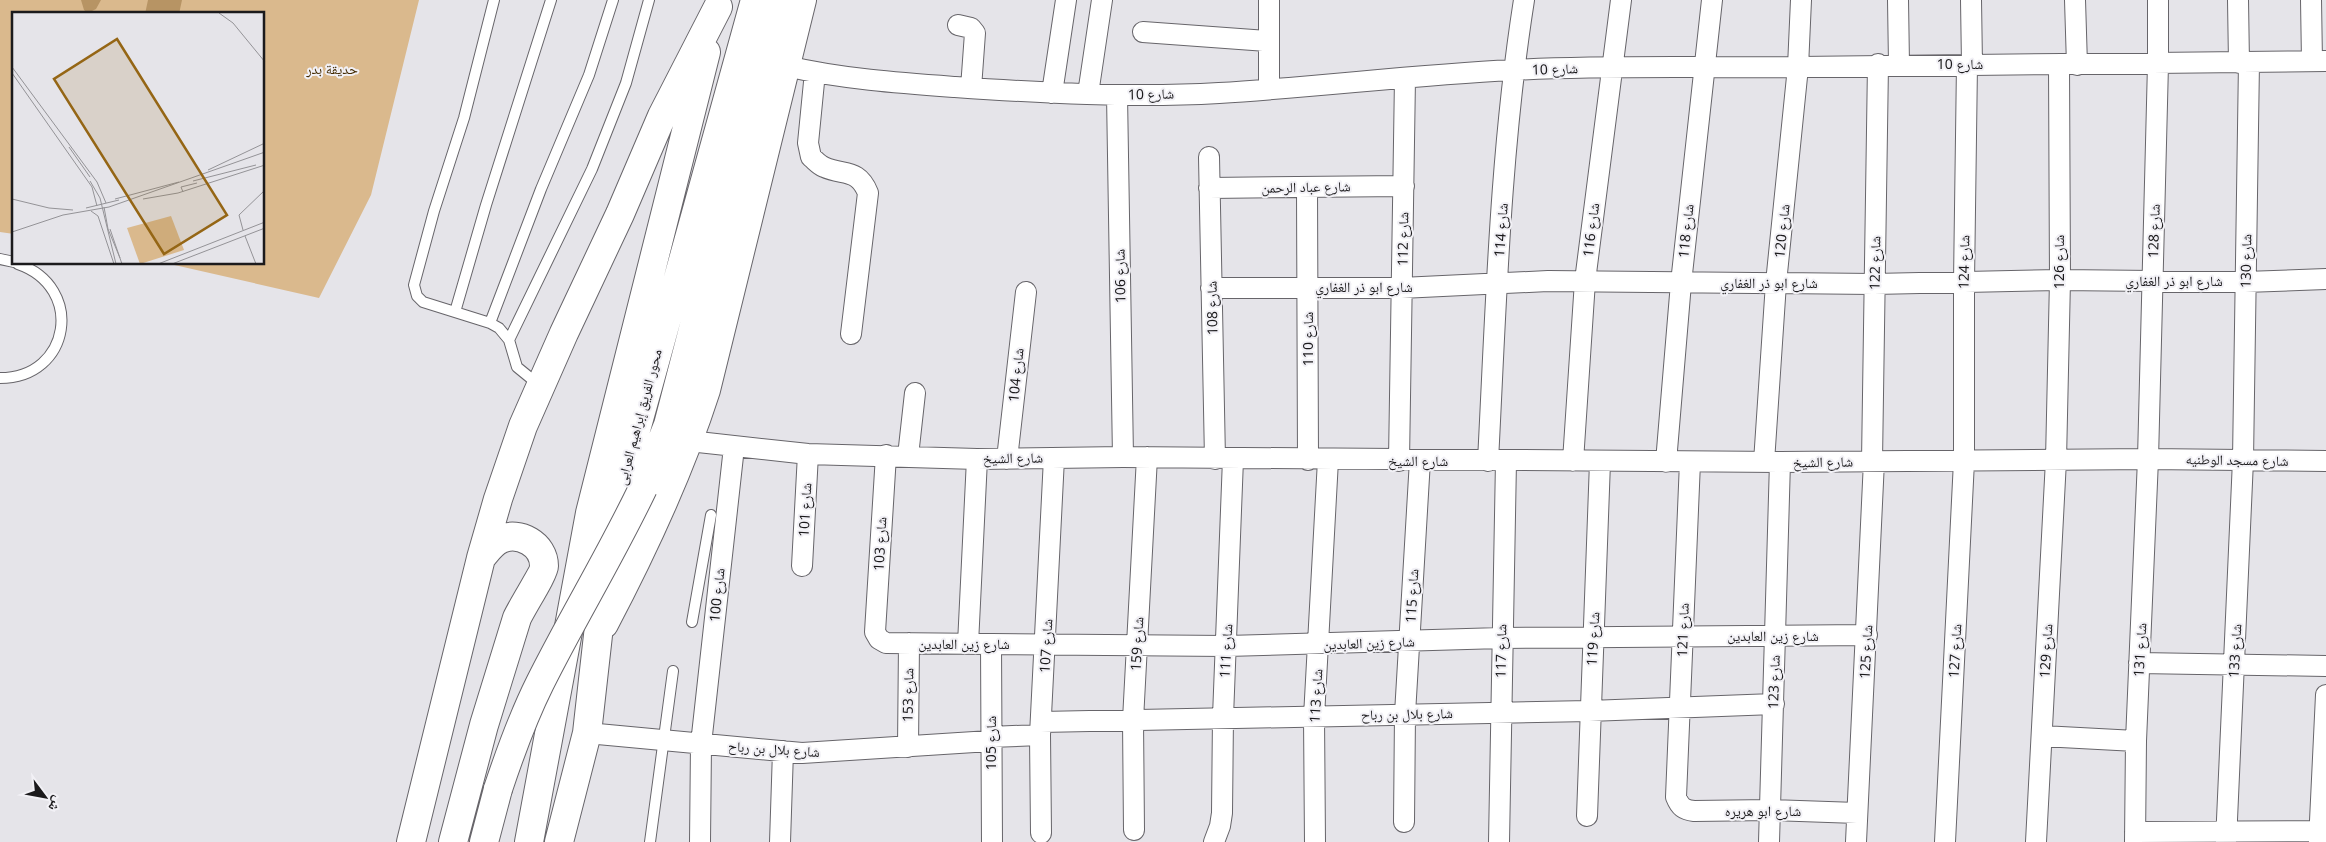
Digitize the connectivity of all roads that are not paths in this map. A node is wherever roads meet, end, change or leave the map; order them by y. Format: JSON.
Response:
{"nodes":[{"id":1,"x":494,"y":0,"type":"edge"},
{"id":2,"x":551,"y":0,"type":"edge"},
{"id":3,"x":613,"y":0,"type":"edge"},
{"id":4,"x":649,"y":0,"type":"edge"},
{"id":5,"x":755,"y":0,"type":"edge"},
{"id":6,"x":779,"y":0,"type":"edge"},
{"id":7,"x":802,"y":0,"type":"edge"},
{"id":8,"x":1066,"y":0,"type":"edge"},
{"id":9,"x":1102,"y":0,"type":"edge"},
{"id":10,"x":1269,"y":0,"type":"edge"},
{"id":11,"x":1524,"y":0,"type":"edge"},
{"id":12,"x":1621,"y":0,"type":"edge"},
{"id":13,"x":1712,"y":0,"type":"edge"},
{"id":14,"x":1801,"y":0,"type":"edge"},
{"id":15,"x":1898,"y":0,"type":"edge"},
{"id":16,"x":1971,"y":0,"type":"edge"},
{"id":17,"x":2075,"y":0,"type":"edge"},
{"id":18,"x":2158,"y":0,"type":"edge"},
{"id":19,"x":2238,"y":0,"type":"edge"},
{"id":20,"x":2311,"y":0,"type":"edge"},
{"id":21,"x":719,"y":4,"type":"edge"},
{"id":22,"x":958,"y":25,"type":"dead end"},
{"id":23,"x":1143,"y":32,"type":"dead end"},
{"id":24,"x":1267,"y":41,"type":"junction"},
{"id":25,"x":2319,"y":61,"type":"edge"},
{"id":26,"x":2244,"y":62,"type":"junction"},
{"id":27,"x":1878,"y":64,"type":"junction"},
{"id":28,"x":1899,"y":64,"type":"junction"},
{"id":29,"x":1970,"y":64,"type":"junction"},
{"id":30,"x":2158,"y":64,"type":"junction"},
{"id":31,"x":2068,"y":65,"type":"junction"},
{"id":32,"x":786,"y":66,"type":"junction"},
{"id":33,"x":1703,"y":66,"type":"junction"},
{"id":34,"x":1612,"y":67,"type":"junction"},
{"id":35,"x":1798,"y":67,"type":"junction"},
{"id":36,"x":1513,"y":70,"type":"junction"},
{"id":37,"x":814,"y":72,"type":"junction"},
{"id":38,"x":1405,"y":78,"type":"junction"},
{"id":39,"x":971,"y":88,"type":"junction"},
{"id":40,"x":1269,"y":89,"type":"junction"},
{"id":41,"x":1052,"y":93,"type":"junction"},
{"id":42,"x":1088,"y":94,"type":"junction"},
{"id":43,"x":1117,"y":95,"type":"junction"},
{"id":44,"x":1209,"y":158,"type":"dead end"},
{"id":45,"x":1404,"y":186,"type":"junction"},
{"id":46,"x":1209,"y":188,"type":"junction"},
{"id":47,"x":1307,"y":188,"type":"junction"},
{"id":48,"x":20,"y":265,"type":"edge"},
{"id":49,"x":2326,"y":279,"type":"edge"},
{"id":50,"x":2060,"y":280,"type":"junction"},
{"id":51,"x":1585,"y":281,"type":"junction"},
{"id":52,"x":2152,"y":281,"type":"junction"},
{"id":53,"x":1964,"y":282,"type":"junction"},
{"id":54,"x":2245,"y":282,"type":"junction"},
{"id":55,"x":1681,"y":283,"type":"junction"},
{"id":56,"x":1776,"y":283,"type":"junction"},
{"id":57,"x":1497,"y":284,"type":"junction"},
{"id":58,"x":1874,"y":284,"type":"junction"},
{"id":59,"x":1308,"y":287,"type":"junction"},
{"id":60,"x":1211,"y":288,"type":"junction"},
{"id":61,"x":1402,"y":288,"type":"junction"},
{"id":62,"x":1026,"y":292,"type":"dead end"},
{"id":63,"x":455,"y":312,"type":"junction"},
{"id":64,"x":490,"y":323,"type":"junction"},
{"id":65,"x":851,"y":334,"type":"dead end"},
{"id":66,"x":509,"y":340,"type":"junction"},
{"id":67,"x":0,"y":378,"type":"edge"},
{"id":68,"x":540,"y":387,"type":"junction"},
{"id":69,"x":915,"y":393,"type":"dead end"},
{"id":70,"x":689,"y":441,"type":"junction"},
{"id":71,"x":734,"y":447,"type":"junction"},
{"id":72,"x":808,"y":454,"type":"junction"},
{"id":73,"x":886,"y":455,"type":"junction"},
{"id":74,"x":908,"y":456,"type":"junction"},
{"id":75,"x":1123,"y":457,"type":"junction"},
{"id":76,"x":1146,"y":457,"type":"junction"},
{"id":77,"x":1054,"y":458,"type":"junction"},
{"id":78,"x":977,"y":459,"type":"junction"},
{"id":79,"x":1007,"y":459,"type":"junction"},
{"id":80,"x":1224,"y":459,"type":"junction"},
{"id":81,"x":2148,"y":459,"type":"junction"},
{"id":82,"x":1318,"y":460,"type":"junction"},
{"id":83,"x":1420,"y":460,"type":"junction"},
{"id":84,"x":2056,"y":460,"type":"junction"},
{"id":85,"x":2243,"y":460,"type":"junction"},
{"id":86,"x":1399,"y":461,"type":"junction"},
{"id":87,"x":1497,"y":461,"type":"junction"},
{"id":88,"x":1573,"y":461,"type":"junction"},
{"id":89,"x":1873,"y":461,"type":"junction"},
{"id":90,"x":1964,"y":461,"type":"junction"},
{"id":91,"x":2326,"y":461,"type":"edge"},
{"id":92,"x":1600,"y":462,"type":"junction"},
{"id":93,"x":1666,"y":462,"type":"junction"},
{"id":94,"x":1690,"y":462,"type":"junction"},
{"id":95,"x":1772,"y":462,"type":"junction"},
{"id":96,"x":711,"y":515,"type":"dead end"},
{"id":97,"x":481,"y":558,"type":"junction"},
{"id":98,"x":712,"y":560,"type":"junction"},
{"id":99,"x":802,"y":566,"type":"dead end"},
{"id":100,"x":692,"y":622,"type":"dead end"},
{"id":101,"x":875,"y":632,"type":"joint"},
{"id":102,"x":1867,"y":635,"type":"junction"},
{"id":103,"x":598,"y":636,"type":"junction"},
{"id":104,"x":1683,"y":636,"type":"junction"},
{"id":105,"x":1776,"y":636,"type":"junction"},
{"id":106,"x":1593,"y":637,"type":"junction"},
{"id":107,"x":1501,"y":638,"type":"junction"},
{"id":108,"x":1410,"y":641,"type":"junction"},
{"id":109,"x":909,"y":644,"type":"junction"},
{"id":110,"x":968,"y":644,"type":"junction"},
{"id":111,"x":991,"y":644,"type":"junction"},
{"id":112,"x":1046,"y":644,"type":"junction"},
{"id":113,"x":1319,"y":644,"type":"junction"},
{"id":114,"x":1137,"y":646,"type":"junction"},
{"id":115,"x":1226,"y":646,"type":"junction"},
{"id":116,"x":2139,"y":663,"type":"junction"},
{"id":117,"x":2234,"y":664,"type":"junction"},
{"id":118,"x":2326,"y":666,"type":"edge"},
{"id":119,"x":672,"y":672,"type":"dead end"},
{"id":120,"x":2326,"y":695,"type":"edge"},
{"id":121,"x":1774,"y":704,"type":"junction"},
{"id":122,"x":1680,"y":708,"type":"junction"},
{"id":123,"x":1589,"y":711,"type":"junction"},
{"id":124,"x":1500,"y":712,"type":"junction"},
{"id":125,"x":1404,"y":714,"type":"junction"},
{"id":126,"x":1222,"y":717,"type":"junction"},
{"id":127,"x":1314,"y":717,"type":"junction"},
{"id":128,"x":1133,"y":720,"type":"junction"},
{"id":129,"x":484,"y":725,"type":"junction"},
{"id":130,"x":1041,"y":728,"type":"junction"},
{"id":131,"x":2325,"y":730,"type":"edge"},
{"id":132,"x":550,"y":733,"type":"junction"},
{"id":133,"x":587,"y":733,"type":"junction"},
{"id":134,"x":2042,"y":736,"type":"junction"},
{"id":135,"x":990,"y":739,"type":"junction"},
{"id":136,"x":664,"y":740,"type":"junction"},
{"id":137,"x":2136,"y":741,"type":"junction"},
{"id":138,"x":701,"y":744,"type":"junction"},
{"id":139,"x":908,"y":747,"type":"junction"},
{"id":140,"x":783,"y":751,"type":"junction"},
{"id":141,"x":1676,"y":797,"type":"joint"},
{"id":142,"x":1770,"y":810,"type":"junction"},
{"id":143,"x":1857,"y":813,"type":"junction"},
{"id":144,"x":1587,"y":816,"type":"dead end"},
{"id":145,"x":1404,"y":822,"type":"dead end"},
{"id":146,"x":1134,"y":830,"type":"dead end"},
{"id":147,"x":1041,"y":833,"type":"dead end"},
{"id":148,"x":2321,"y":835,"type":"edge"},
{"id":149,"x":2135,"y":837,"type":"edge"},
{"id":150,"x":2226,"y":837,"type":"edge"},
{"id":151,"x":411,"y":842,"type":"edge"},
{"id":152,"x":453,"y":842,"type":"edge"},
{"id":153,"x":484,"y":842,"type":"edge"},
{"id":154,"x":529,"y":842,"type":"edge"},
{"id":155,"x":559,"y":842,"type":"edge"},
{"id":156,"x":650,"y":842,"type":"edge"},
{"id":157,"x":700,"y":842,"type":"edge"},
{"id":158,"x":780,"y":842,"type":"edge"},
{"id":159,"x":992,"y":842,"type":"edge"},
{"id":160,"x":1214,"y":842,"type":"edge"},
{"id":161,"x":1315,"y":842,"type":"edge"},
{"id":162,"x":1499,"y":842,"type":"edge"},
{"id":163,"x":1769,"y":842,"type":"edge"},
{"id":164,"x":1856,"y":842,"type":"edge"},
{"id":165,"x":1946,"y":842,"type":"edge"},
{"id":166,"x":2036,"y":842,"type":"edge"}],
"edges":[{"from":1,"to":63,"type":"lane"},
{"from":2,"to":63,"type":"lane"},
{"from":3,"to":64,"type":"lane"},
{"from":4,"to":66,"type":"lane"},
{"from":5,"to":103,"type":"main road","name":"محور الفريق إبراهيم العرابى"},
{"from":6,"to":153,"type":"main road","bridge":true},
{"from":7,"to":32,"type":"main road"},
{"from":8,"to":41,"type":"street"},
{"from":9,"to":42,"type":"street"},
{"from":10,"to":24,"type":"street"},
{"from":11,"to":36,"type":"street","name":"شارع 114"},
{"from":12,"to":34,"type":"street","name":"شارع 116"},
{"from":13,"to":33,"type":"street","name":"شارع 118"},
{"from":14,"to":35,"type":"street","name":"شارع 120"},
{"from":15,"to":28,"type":"street"},
{"from":16,"to":29,"type":"street","name":"شارع 124"},
{"from":17,"to":31,"type":"street","name":"شارع 126"},
{"from":18,"to":30,"type":"street","name":"شارع 128"},
{"from":19,"to":26,"type":"street","name":"شارع 130"},
{"from":20,"to":25,"type":"street"},
{"from":21,"to":68,"type":"main road"},
{"from":21,"to":132,"type":"main road","name":"محور الفريق إبراهيم العرابى"},
{"from":22,"to":39,"type":"street"},
{"from":23,"to":24,"type":"street"},
{"from":24,"to":40,"type":"street"},
{"from":25,"to":26,"type":"street","name":"شارع 10"},
{"from":26,"to":30,"type":"street","name":"شارع 10"},
{"from":26,"to":54,"type":"street","name":"شارع 130"},
{"from":27,"to":28,"type":"street","name":"شارع 10"},
{"from":27,"to":35,"type":"street","name":"شارع 10"},
{"from":27,"to":58,"type":"street","name":"شارع 122"},
{"from":28,"to":29,"type":"street","name":"شارع 10"},
{"from":29,"to":31,"type":"street","name":"شارع 10"},
{"from":29,"to":53,"type":"street","name":"شارع 124"},
{"from":30,"to":31,"type":"street","name":"شارع 10"},
{"from":30,"to":52,"type":"street","name":"شارع 128"},
{"from":31,"to":50,"type":"street","name":"شارع 126"},
{"from":32,"to":37,"type":"street","name":"شارع 10"},
{"from":32,"to":70,"type":"main road"},
{"from":33,"to":34,"type":"street","name":"شارع 10"},
{"from":33,"to":35,"type":"street","name":"شارع 10"},
{"from":33,"to":55,"type":"street","name":"شارع 118"},
{"from":34,"to":36,"type":"street","name":"شارع 10"},
{"from":34,"to":51,"type":"street","name":"شارع 116"},
{"from":35,"to":56,"type":"street","name":"شارع 120"},
{"from":36,"to":38,"type":"street","name":"شارع 10"},
{"from":36,"to":57,"type":"street","name":"شارع 114"},
{"from":37,"to":39,"type":"street","name":"شارع 10"},
{"from":37,"to":65,"type":"street"},
{"from":38,"to":40,"type":"street","name":"شارع 10"},
{"from":38,"to":45,"type":"street","name":"شارع 112"},
{"from":39,"to":41,"type":"street","name":"شارع 10"},
{"from":40,"to":43,"type":"street","name":"شارع 10"},
{"from":41,"to":42,"type":"street","name":"شارع 10"},
{"from":42,"to":43,"type":"street","name":"شارع 10"},
{"from":43,"to":75,"type":"street","name":"شارع 106"},
{"from":44,"to":46,"type":"street","name":"شارع 108"},
{"from":45,"to":47,"type":"street","name":"شارع عباد الرحمن"},
{"from":45,"to":61,"type":"street","name":"شارع 112"},
{"from":46,"to":47,"type":"street","name":"شارع عباد الرحمن"},
{"from":46,"to":60,"type":"street","name":"شارع 108"},
{"from":47,"to":59,"type":"street","name":"شارع 110"},
{"from":48,"to":67,"type":"lane"},
{"from":49,"to":54,"type":"street","name":"شارع ابو ذر الغفاري"},
{"from":50,"to":52,"type":"street","name":"شارع ابو ذر الغفاري"},
{"from":50,"to":53,"type":"street","name":"شارع ابو ذر الغفاري"},
{"from":50,"to":84,"type":"street","name":"شارع 126"},
{"from":51,"to":55,"type":"street","name":"شارع ابو ذر الغفاري"},
{"from":51,"to":57,"type":"street","name":"شارع ابو ذر الغفاري"},
{"from":51,"to":88,"type":"street","name":"شارع 116"},
{"from":52,"to":54,"type":"street","name":"شارع ابو ذر الغفاري"},
{"from":52,"to":81,"type":"street","name":"شارع 128"},
{"from":53,"to":58,"type":"street","name":"شارع ابو ذر الغفاري"},
{"from":53,"to":90,"type":"street","name":"شارع 124"},
{"from":54,"to":85,"type":"street","name":"شارع 130"},
{"from":55,"to":56,"type":"street","name":"شارع ابو ذر الغفاري"},
{"from":55,"to":93,"type":"street","name":"شارع 118"},
{"from":56,"to":58,"type":"street","name":"شارع ابو ذر الغفاري"},
{"from":56,"to":95,"type":"street","name":"شارع 120"},
{"from":57,"to":61,"type":"street","name":"شارع ابو ذر الغفاري"},
{"from":57,"to":87,"type":"street","name":"شارع 114"},
{"from":58,"to":89,"type":"street","name":"شارع 122"},
{"from":59,"to":60,"type":"street","name":"شارع ابو ذر الغفاري"},
{"from":59,"to":61,"type":"street","name":"شارع ابو ذر الغفاري"},
{"from":59,"to":82,"type":"street","name":"شارع 110"},
{"from":60,"to":80,"type":"street","name":"شارع 108"},
{"from":61,"to":86,"type":"street","name":"شارع 112"},
{"from":62,"to":79,"type":"street","name":"شارع 104"},
{"from":63,"to":64,"type":"lane"},
{"from":64,"to":66,"type":"lane"},
{"from":66,"to":68,"type":"lane"},
{"from":68,"to":97,"type":"main road"},
{"from":69,"to":74,"type":"street"},
{"from":70,"to":71,"type":"street","name":"شارع الشيخ"},
{"from":70,"to":103,"type":"main road"},
{"from":71,"to":72,"type":"street","name":"شارع الشيخ"},
{"from":71,"to":98,"type":"street","name":"شارع 100"},
{"from":72,"to":73,"type":"street","name":"شارع الشيخ"},
{"from":72,"to":99,"type":"street","name":"شارع 101"},
{"from":73,"to":74,"type":"street","name":"شارع الشيخ"},
{"from":73,"to":101,"type":"street","name":"شارع 103"},
{"from":74,"to":78,"type":"street","name":"شارع الشيخ"},
{"from":75,"to":76,"type":"street","name":"شارع الشيخ"},
{"from":75,"to":77,"type":"street","name":"شارع الشيخ"},
{"from":76,"to":80,"type":"street","name":"شارع الشيخ"},
{"from":76,"to":114,"type":"street","name":"شارع 159"},
{"from":77,"to":79,"type":"street","name":"شارع الشيخ"},
{"from":77,"to":112,"type":"street","name":"شارع 107"},
{"from":78,"to":79,"type":"street","name":"شارع الشيخ"},
{"from":78,"to":110,"type":"street"},
{"from":80,"to":82,"type":"street","name":"شارع الشيخ"},
{"from":80,"to":115,"type":"street","name":"شارع 111"},
{"from":81,"to":84,"type":"street","name":"شارع الشيخ"},
{"from":81,"to":85,"type":"street","name":"شارع مسجد الوطنيه"},
{"from":81,"to":116,"type":"street","name":"شارع 131"},
{"from":82,"to":86,"type":"street","name":"شارع الشيخ"},
{"from":82,"to":113,"type":"street","name":"شارع 113"},
{"from":83,"to":86,"type":"street","name":"شارع الشيخ"},
{"from":83,"to":87,"type":"street","name":"شارع الشيخ"},
{"from":83,"to":108,"type":"street","name":"شارع 115"},
{"from":84,"to":90,"type":"street","name":"شارع الشيخ"},
{"from":84,"to":134,"type":"street","name":"شارع 129"},
{"from":85,"to":91,"type":"street","name":"شارع مسجد الوطنيه"},
{"from":85,"to":117,"type":"street","name":"شارع 133"},
{"from":87,"to":88,"type":"street","name":"شارع الشيخ"},
{"from":87,"to":107,"type":"street","name":"شارع 117"},
{"from":88,"to":92,"type":"street","name":"شارع الشيخ"},
{"from":89,"to":90,"type":"street","name":"شارع الشيخ"},
{"from":89,"to":95,"type":"street","name":"شارع الشيخ"},
{"from":89,"to":102,"type":"street","name":"شارع 125"},
{"from":90,"to":165,"type":"street","name":"شارع 127"},
{"from":92,"to":93,"type":"street","name":"شارع الشيخ"},
{"from":92,"to":106,"type":"street","name":"شارع 119"},
{"from":93,"to":94,"type":"street","name":"شارع الشيخ"},
{"from":94,"to":95,"type":"street","name":"شارع الشيخ"},
{"from":94,"to":104,"type":"street","name":"شارع 121"},
{"from":95,"to":105,"type":"street","name":"شارع 123"},
{"from":96,"to":98,"type":"lane"},
{"from":97,"to":129,"type":"main road"},
{"from":97,"to":151,"type":"main road"},
{"from":98,"to":100,"type":"lane"},
{"from":98,"to":138,"type":"street","name":"شارع 100"},
{"from":101,"to":109,"type":"street","name":"شارع زين العابدين"},
{"from":102,"to":105,"type":"street","name":"شارع زين العابدين"},
{"from":102,"to":143,"type":"street","name":"شارع 125"},
{"from":103,"to":133,"type":"main road","name":"محور الفريق إبراهيم العرابى"},
{"from":104,"to":105,"type":"street","name":"شارع زين العابدين"},
{"from":104,"to":106,"type":"street","name":"شارع زين العابدين"},
{"from":104,"to":122,"type":"street","name":"شارع 121"},
{"from":105,"to":121,"type":"street","name":"شارع 123"},
{"from":106,"to":107,"type":"street","name":"شارع زين العابدين"},
{"from":106,"to":123,"type":"street","name":"شارع 119"},
{"from":107,"to":108,"type":"street","name":"شارع زين العابدين"},
{"from":107,"to":124,"type":"street","name":"شارع 117"},
{"from":108,"to":113,"type":"street","name":"شارع زين العابدين"},
{"from":108,"to":125,"type":"street","name":"شارع 115"},
{"from":109,"to":110,"type":"street","name":"شارع زين العابدين"},
{"from":109,"to":139,"type":"street","name":"شارع 153"},
{"from":110,"to":111,"type":"street","name":"شارع زين العابدين"},
{"from":111,"to":112,"type":"street","name":"شارع زين العابدين"},
{"from":111,"to":135,"type":"street","name":"شارع 105"},
{"from":112,"to":114,"type":"street","name":"شارع زين العابدين"},
{"from":112,"to":130,"type":"street","name":"شارع 107"},
{"from":113,"to":115,"type":"street","name":"شارع زين العابدين"},
{"from":113,"to":127,"type":"street","name":"شارع 113"},
{"from":114,"to":115,"type":"street","name":"شارع زين العابدين"},
{"from":114,"to":128,"type":"street","name":"شارع 159"},
{"from":115,"to":126,"type":"street","name":"شارع 111"},
{"from":116,"to":117,"type":"street"},
{"from":116,"to":137,"type":"street","name":"شارع 131"},
{"from":117,"to":118,"type":"street"},
{"from":117,"to":150,"type":"street","name":"شارع 133"},
{"from":119,"to":136,"type":"lane"},
{"from":120,"to":131,"type":"street"},
{"from":121,"to":122,"type":"street","name":"شارع بلال بن رباح"},
{"from":121,"to":142,"type":"street","name":"شارع 123"},
{"from":122,"to":123,"type":"street","name":"شارع بلال بن رباح"},
{"from":122,"to":141,"type":"street","name":"شارع 121"},
{"from":123,"to":124,"type":"street","name":"شارع بلال بن رباح"},
{"from":123,"to":144,"type":"street","name":"شارع 119"},
{"from":124,"to":125,"type":"street","name":"شارع بلال بن رباح"},
{"from":124,"to":162,"type":"street","name":"شارع 117"},
{"from":125,"to":127,"type":"street","name":"شارع بلال بن رباح"},
{"from":125,"to":145,"type":"street","name":"شارع 115"},
{"from":126,"to":127,"type":"street","name":"شارع بلال بن رباح"},
{"from":126,"to":128,"type":"street","name":"شارع بلال بن رباح"},
{"from":126,"to":160,"type":"street","name":"شارع 111"},
{"from":127,"to":161,"type":"street","name":"شارع 113"},
{"from":128,"to":130,"type":"street","name":"شارع بلال بن رباح"},
{"from":128,"to":146,"type":"street","name":"شارع 159"},
{"from":129,"to":132,"type":"main road"},
{"from":129,"to":152,"type":"main road"},
{"from":130,"to":135,"type":"street","name":"شارع بلال بن رباح"},
{"from":130,"to":147,"type":"street","name":"شارع 107"},
{"from":131,"to":148,"type":"street"},
{"from":132,"to":154,"type":"main road","name":"محور الفريق إبراهيم العرابى"},
{"from":133,"to":136,"type":"street","name":"شارع بلال بن رباح"},
{"from":133,"to":155,"type":"main road","name":"محور الفريق إبراهيم العرابى"},
{"from":134,"to":137,"type":"street"},
{"from":134,"to":166,"type":"street","name":"شارع 129"},
{"from":135,"to":139,"type":"street","name":"شارع بلال بن رباح"},
{"from":135,"to":159,"type":"street","name":"شارع 105"},
{"from":136,"to":138,"type":"street","name":"شارع بلال بن رباح"},
{"from":136,"to":156,"type":"lane"},
{"from":137,"to":149,"type":"street","name":"شارع 131"},
{"from":138,"to":140,"type":"street","name":"شارع بلال بن رباح"},
{"from":138,"to":157,"type":"street","name":"شارع 100"},
{"from":139,"to":140,"type":"street","name":"شارع بلال بن رباح"},
{"from":140,"to":158,"type":"street"},
{"from":141,"to":142,"type":"street","name":"شارع ابو هريره"},
{"from":142,"to":143,"type":"street","name":"شارع ابو هريره"},
{"from":142,"to":163,"type":"street","name":"شارع 123"},
{"from":143,"to":164,"type":"street","name":"شارع 125"},
{"from":148,"to":150,"type":"street"},
{"from":149,"to":150,"type":"street"}]}
